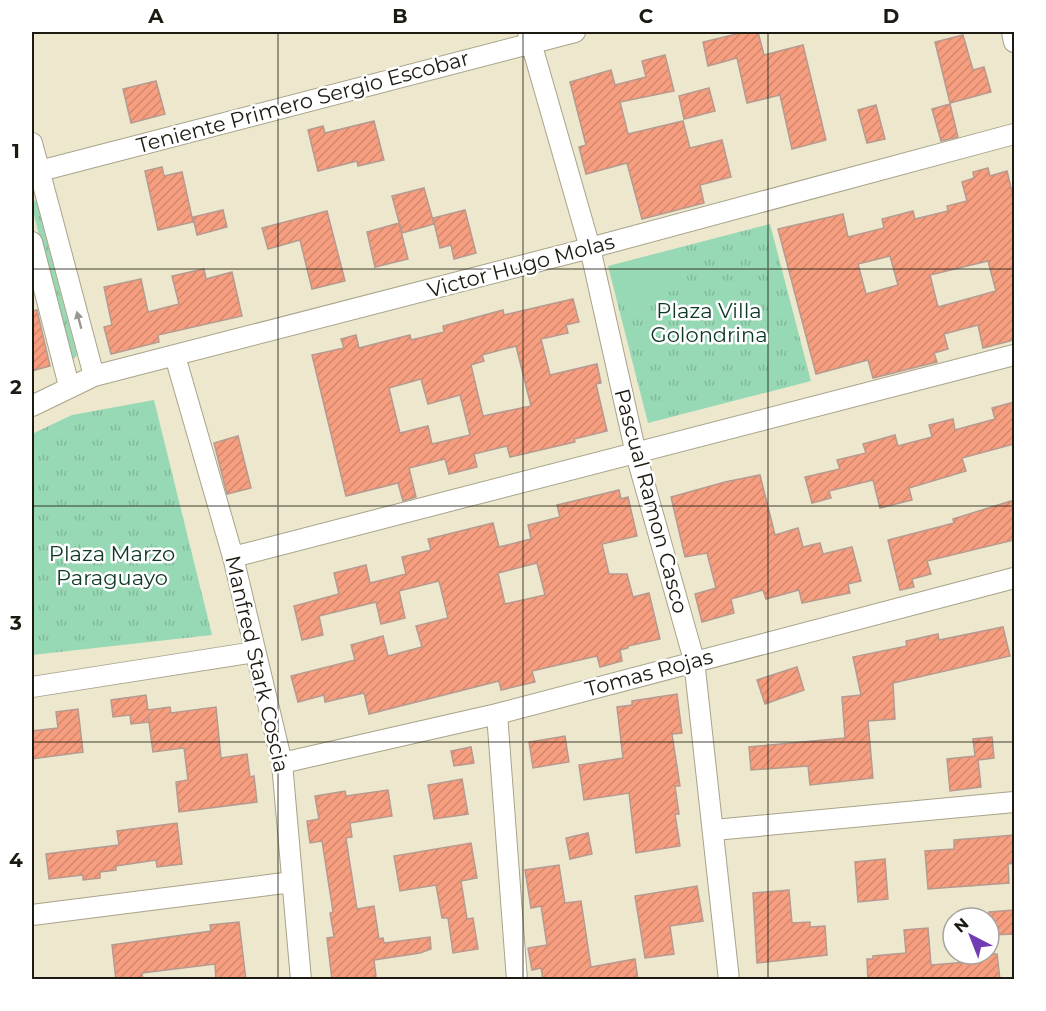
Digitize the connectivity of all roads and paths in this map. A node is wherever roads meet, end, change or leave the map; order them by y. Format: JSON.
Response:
{"nodes":[{"id":1,"x":575,"y":32,"type":"edge"},
{"id":2,"x":1012,"y":32,"type":"edge"},
{"id":3,"x":530,"y":37,"type":"edge"},
{"id":4,"x":1014,"y":42,"type":"edge"},
{"id":5,"x":1014,"y":134,"type":"edge"},
{"id":6,"x":32,"y":143,"type":"edge"},
{"id":7,"x":35,"y":172,"type":"edge"},
{"id":8,"x":32,"y":242,"type":"edge"},
{"id":9,"x":590,"y":248,"type":"junction"},
{"id":10,"x":175,"y":356,"type":"junction"},
{"id":11,"x":1014,"y":356,"type":"edge"},
{"id":12,"x":94,"y":376,"type":"junction"},
{"id":13,"x":69,"y":386,"type":"junction"},
{"id":14,"x":32,"y":406,"type":"edge"},
{"id":15,"x":636,"y":454,"type":"junction"},
{"id":16,"x":233,"y":557,"type":"junction"},
{"id":17,"x":1014,"y":578,"type":"edge"},
{"id":18,"x":255,"y":652,"type":"junction"},
{"id":19,"x":694,"y":660,"type":"junction"},
{"id":20,"x":32,"y":687,"type":"edge"},
{"id":21,"x":496,"y":714,"type":"junction"},
{"id":22,"x":282,"y":763,"type":"junction"},
{"id":23,"x":1014,"y":802,"type":"edge"},
{"id":24,"x":714,"y":830,"type":"junction"},
{"id":25,"x":292,"y":882,"type":"junction"},
{"id":26,"x":32,"y":915,"type":"edge"},
{"id":27,"x":301,"y":980,"type":"edge"},
{"id":28,"x":517,"y":980,"type":"edge"},
{"id":29,"x":729,"y":980,"type":"edge"}],
"edges":[{"from":1,"to":3,"type":"street","name":"Teniente Primero Sergio Escobar"},
{"from":2,"to":4,"type":"street"},
{"from":3,"to":7,"type":"street","name":"Teniente Primero Sergio Escobar"},
{"from":3,"to":9,"type":"street","name":"Pascual Ramon Casco"},
{"from":5,"to":9,"type":"street","name":"Victor Hugo Molas"},
{"from":6,"to":7,"type":"street"},
{"from":12,"to":7,"type":"street","one_way":true},
{"from":8,"to":13,"type":"street"},
{"from":9,"to":10,"type":"street","name":"Victor Hugo Molas"},
{"from":9,"to":15,"type":"street","name":"Pascual Ramon Casco"},
{"from":10,"to":12,"type":"street","name":"Victor Hugo Molas"},
{"from":10,"to":16,"type":"street","name":"Manfred Stark Coscia"},
{"from":11,"to":15,"type":"street"},
{"from":12,"to":13,"type":"street","name":"Victor Hugo Molas"},
{"from":13,"to":14,"type":"street","name":"Victor Hugo Molas"},
{"from":15,"to":16,"type":"street"},
{"from":15,"to":19,"type":"street","name":"Pascual Ramon Casco"},
{"from":16,"to":18,"type":"street","name":"Manfred Stark Coscia"},
{"from":17,"to":19,"type":"street","name":"Tomas Rojas"},
{"from":18,"to":20,"type":"street"},
{"from":18,"to":22,"type":"street","name":"Manfred Stark Coscia"},
{"from":19,"to":21,"type":"street","name":"Tomas Rojas"},
{"from":19,"to":24,"type":"street","name":"Pascual Ramon Casco"},
{"from":21,"to":22,"type":"street","name":"Tomas Rojas"},
{"from":21,"to":28,"type":"street"},
{"from":22,"to":25,"type":"street","name":"Manfred Stark Coscia"},
{"from":23,"to":24,"type":"street"},
{"from":24,"to":29,"type":"street","name":"Pascual Ramon Casco"},
{"from":25,"to":26,"type":"street"},
{"from":25,"to":27,"type":"street","name":"Manfred Stark Coscia"}]}
